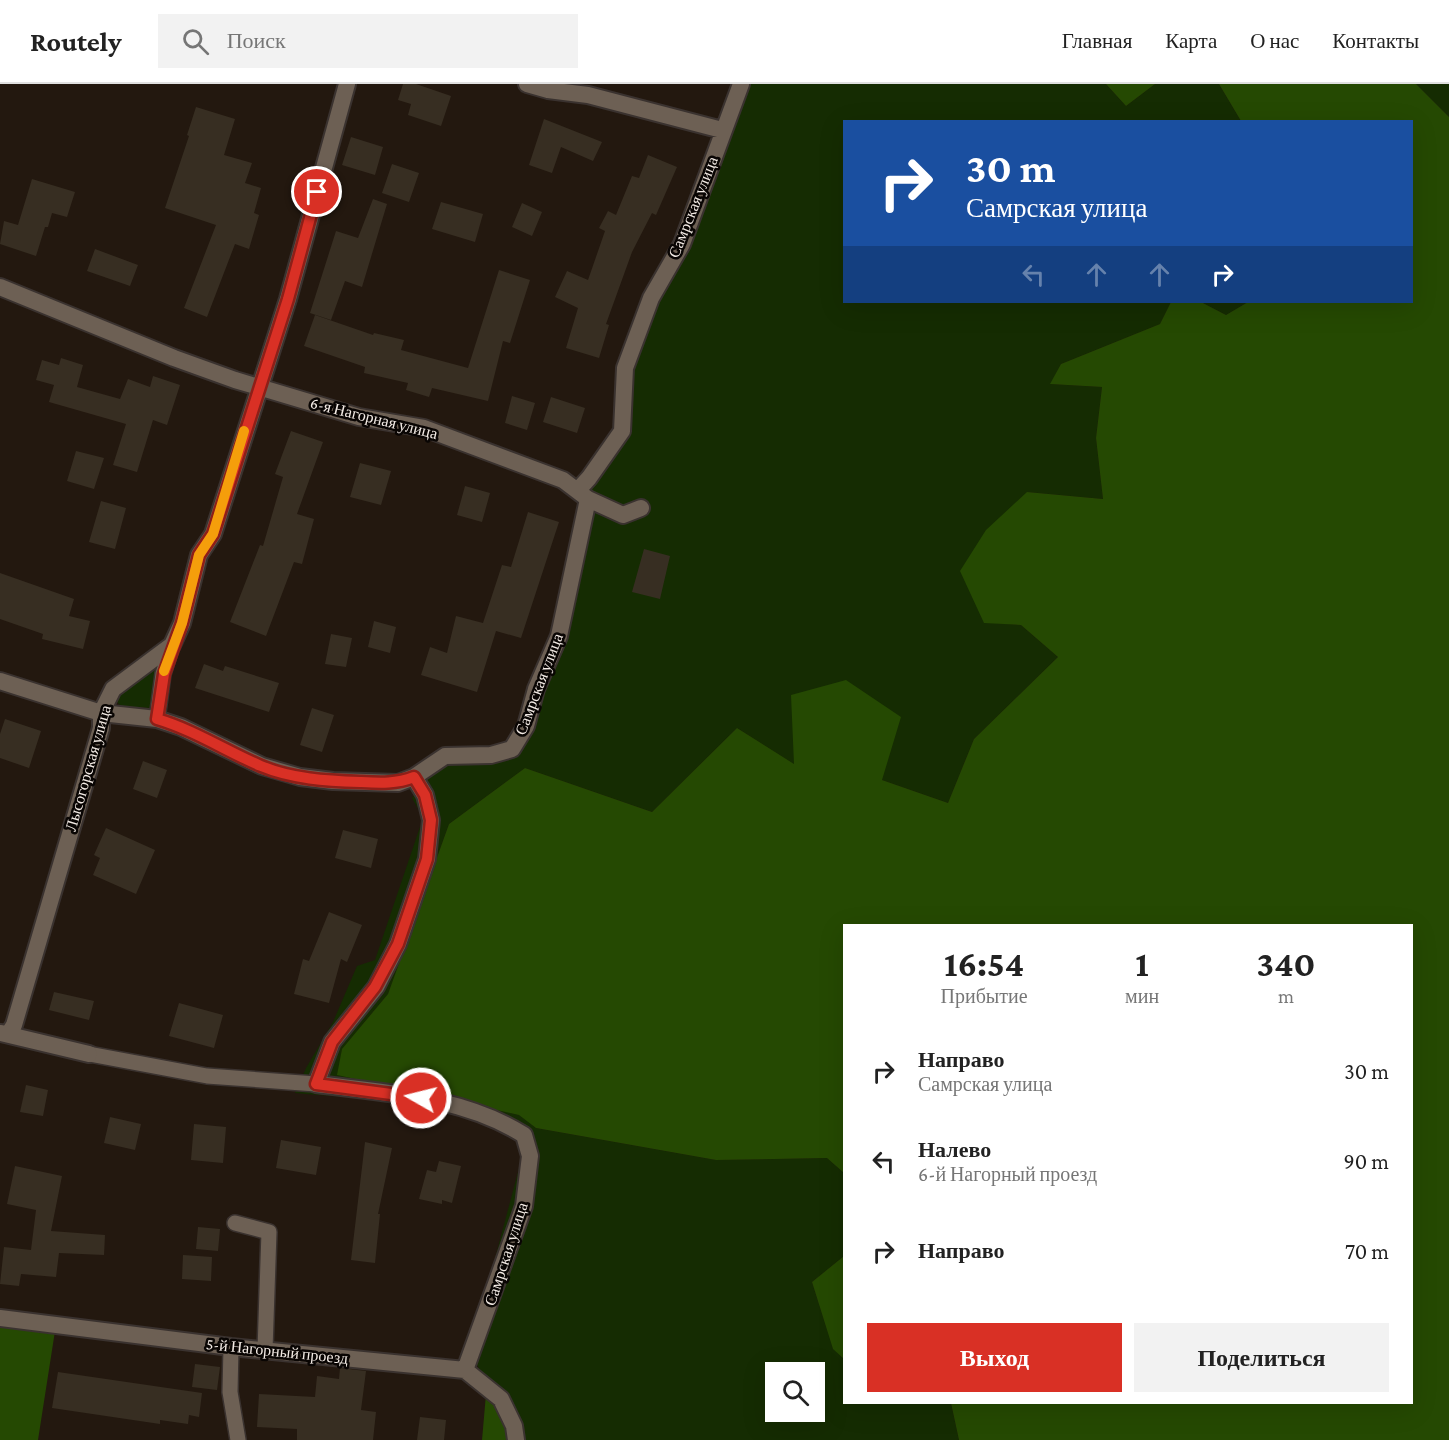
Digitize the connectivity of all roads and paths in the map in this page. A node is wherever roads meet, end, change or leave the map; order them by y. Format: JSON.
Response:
{"nodes":[{"id":1,"x":347,"y":84,"type":"edge"},
{"id":2,"x":527,"y":84,"type":"edge"},
{"id":3,"x":741,"y":84,"type":"edge"},
{"id":4,"x":723,"y":130,"type":"junction"},
{"id":5,"x":0,"y":287,"type":"edge"},
{"id":6,"x":259,"y":387,"type":"junction"},
{"id":7,"x":583,"y":495,"type":"junction"},
{"id":8,"x":641,"y":508,"type":"dead end"},
{"id":9,"x":172,"y":645,"type":"junction"},
{"id":10,"x":0,"y":681,"type":"edge"},
{"id":11,"x":101,"y":713,"type":"junction"},
{"id":12,"x":157,"y":719,"type":"junction"},
{"id":13,"x":414,"y":777,"type":"junction"},
{"id":14,"x":5,"y":1033,"type":"edge"},
{"id":15,"x":89,"y":1054,"type":"joint"},
{"id":16,"x":316,"y":1084,"type":"junction"},
{"id":17,"x":235,"y":1223,"type":"dead end"},
{"id":18,"x":0,"y":1318,"type":"edge"},
{"id":19,"x":231,"y":1347,"type":"junction"},
{"id":20,"x":265,"y":1350,"type":"junction"},
{"id":21,"x":465,"y":1370,"type":"junction"},
{"id":22,"x":238,"y":1440,"type":"edge"},
{"id":23,"x":516,"y":1440,"type":"edge"}],
"edges":[{"from":1,"to":6,"type":"street"},
{"from":2,"to":4,"type":"street"},
{"from":3,"to":4,"type":"street","name":"Самрская улица"},
{"from":4,"to":7,"type":"street","name":"Самрская улица"},
{"from":5,"to":6,"type":"street","name":"6-я Нагорная улица"},
{"from":6,"to":7,"type":"street","name":"6-я Нагорная улица"},
{"from":6,"to":9,"type":"street"},
{"from":7,"to":8,"type":"street","name":"6-я Нагорная улица"},
{"from":7,"to":13,"type":"street","name":"Самрская улица"},
{"from":9,"to":11,"type":"street","name":"Лысогорская улица"},
{"from":9,"to":12,"type":"lane"},
{"from":10,"to":11,"type":"street"},
{"from":11,"to":12,"type":"street"},
{"from":11,"to":14,"type":"street","name":"Лысогорская улица"},
{"from":12,"to":13,"type":"street"},
{"from":13,"to":16,"type":"street"},
{"from":14,"to":15,"type":"street"},
{"from":15,"to":16,"type":"lane"},
{"from":16,"to":21,"type":"street","name":"Самрская улица"},
{"from":17,"to":20,"type":"lane"},
{"from":18,"to":19,"type":"street","name":"5-й Нагорный проезд"},
{"from":19,"to":20,"type":"street","name":"5-й Нагорный проезд"},
{"from":19,"to":22,"type":"lane"},
{"from":20,"to":21,"type":"street","name":"5-й Нагорный проезд"},
{"from":21,"to":23,"type":"street"}]}
